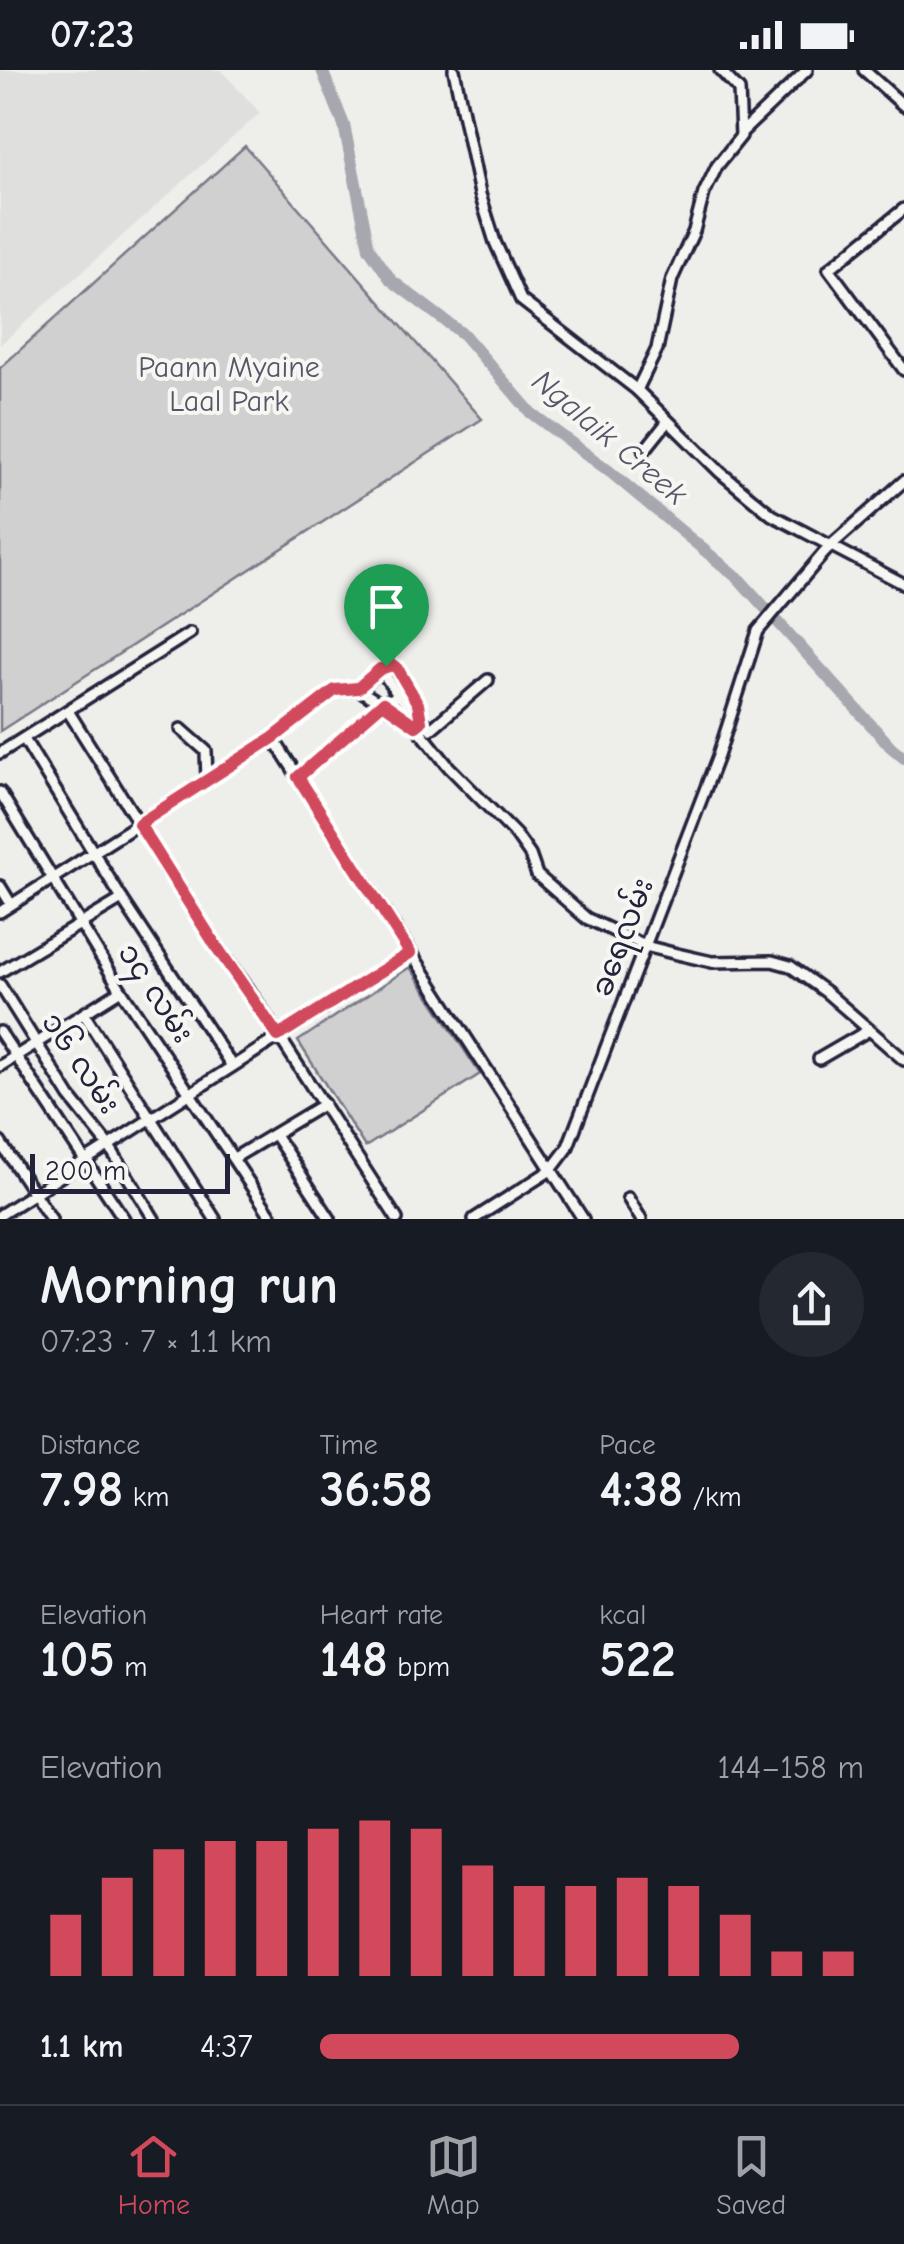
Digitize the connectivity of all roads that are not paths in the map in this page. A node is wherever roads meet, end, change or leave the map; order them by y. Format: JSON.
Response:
{"nodes":[{"id":1,"x":720,"y":70,"type":"edge"},
{"id":2,"x":807,"y":70,"type":"edge"},
{"id":3,"x":864,"y":70,"type":"edge"},
{"id":4,"x":457,"y":71,"type":"edge"},
{"id":5,"x":904,"y":106,"type":"edge"},
{"id":6,"x":742,"y":132,"type":"junction"},
{"id":7,"x":904,"y":209,"type":"edge"},
{"id":8,"x":904,"y":370,"type":"edge"},
{"id":9,"x":637,"y":390,"type":"junction"},
{"id":10,"x":668,"y":422,"type":"junction"},
{"id":11,"x":644,"y":452,"type":"dead end"},
{"id":12,"x":904,"y":481,"type":"edge"},
{"id":13,"x":829,"y":548,"type":"junction"},
{"id":14,"x":904,"y":584,"type":"edge"},
{"id":15,"x":190,"y":633,"type":"dead end"},
{"id":16,"x":380,"y":669,"type":"junction"},
{"id":17,"x":488,"y":680,"type":"dead end"},
{"id":18,"x":358,"y":688,"type":"junction"},
{"id":19,"x":410,"y":690,"type":"junction"},
{"id":20,"x":398,"y":694,"type":"junction"},
{"id":21,"x":383,"y":703,"type":"junction"},
{"id":22,"x":68,"y":710,"type":"junction"},
{"id":23,"x":419,"y":724,"type":"junction"},
{"id":24,"x":181,"y":730,"type":"dead end"},
{"id":25,"x":24,"y":738,"type":"junction"},
{"id":26,"x":273,"y":738,"type":"junction"},
{"id":27,"x":0,"y":753,"type":"edge"},
{"id":28,"x":298,"y":777,"type":"junction"},
{"id":29,"x":207,"y":780,"type":"junction"},
{"id":30,"x":0,"y":792,"type":"edge"},
{"id":31,"x":139,"y":824,"type":"junction"},
{"id":32,"x":95,"y":852,"type":"junction"},
{"id":33,"x":54,"y":878,"type":"junction"},
{"id":34,"x":0,"y":886,"type":"edge"},
{"id":35,"x":122,"y":898,"type":"junction"},
{"id":36,"x":12,"y":904,"type":"junction"},
{"id":37,"x":0,"y":912,"type":"edge"},
{"id":38,"x":80,"y":922,"type":"junction"},
{"id":39,"x":645,"y":946,"type":"junction"},
{"id":40,"x":410,"y":953,"type":"junction"},
{"id":41,"x":0,"y":972,"type":"edge"},
{"id":42,"x":0,"y":985,"type":"edge"},
{"id":43,"x":122,"y":990,"type":"junction"},
{"id":44,"x":84,"y":1014,"type":"junction"},
{"id":45,"x":869,"y":1030,"type":"junction"},
{"id":46,"x":0,"y":1032,"type":"edge"},
{"id":47,"x":278,"y":1036,"type":"junction"},
{"id":48,"x":36,"y":1044,"type":"junction"},
{"id":49,"x":16,"y":1056,"type":"junction"},
{"id":50,"x":901,"y":1056,"type":"edge"},
{"id":51,"x":819,"y":1059,"type":"dead end"},
{"id":52,"x":0,"y":1066,"type":"edge"},
{"id":53,"x":232,"y":1066,"type":"junction"},
{"id":54,"x":192,"y":1092,"type":"junction"},
{"id":55,"x":324,"y":1104,"type":"junction"},
{"id":56,"x":151,"y":1119,"type":"junction"},
{"id":57,"x":274,"y":1135,"type":"junction"},
{"id":58,"x":0,"y":1142,"type":"edge"},
{"id":59,"x":109,"y":1146,"type":"junction"},
{"id":60,"x":234,"y":1158,"type":"junction"},
{"id":61,"x":86,"y":1161,"type":"junction"},
{"id":62,"x":551,"y":1170,"type":"junction"},
{"id":63,"x":35,"y":1193,"type":"junction"},
{"id":64,"x":628,"y":1198,"type":"dead end"},
{"id":65,"x":0,"y":1215,"type":"edge"},
{"id":66,"x":395,"y":1216,"type":"edge"},
{"id":67,"x":578,"y":1217,"type":"edge"},
{"id":68,"x":51,"y":1219,"type":"edge"},
{"id":69,"x":124,"y":1219,"type":"edge"},
{"id":70,"x":154,"y":1219,"type":"edge"},
{"id":71,"x":215,"y":1219,"type":"edge"},
{"id":72,"x":273,"y":1219,"type":"edge"},
{"id":73,"x":330,"y":1219,"type":"edge"},
{"id":74,"x":382,"y":1219,"type":"edge"},
{"id":75,"x":474,"y":1219,"type":"edge"},
{"id":76,"x":641,"y":1219,"type":"edge"}],
"edges":[{"from":1,"to":6,"type":"street"},
{"from":2,"to":6,"type":"street"},
{"from":3,"to":5,"type":"street"},
{"from":4,"to":9,"type":"street"},
{"from":6,"to":9,"type":"street"},
{"from":7,"to":8,"type":"street"},
{"from":9,"to":10,"type":"street"},
{"from":10,"to":11,"type":"street"},
{"from":10,"to":13,"type":"street"},
{"from":12,"to":13,"type":"street"},
{"from":13,"to":14,"type":"street"},
{"from":13,"to":39,"type":"street","name":"ခရေလမ်း"},
{"from":15,"to":22,"type":"street"},
{"from":16,"to":18,"type":"street"},
{"from":16,"to":19,"type":"street"},
{"from":16,"to":20,"type":"street"},
{"from":17,"to":23,"type":"street"},
{"from":18,"to":21,"type":"street"},
{"from":18,"to":26,"type":"street"},
{"from":19,"to":20,"type":"street"},
{"from":19,"to":23,"type":"street"},
{"from":20,"to":21,"type":"street"},
{"from":20,"to":23,"type":"street"},
{"from":21,"to":23,"type":"street"},
{"from":21,"to":28,"type":"street"},
{"from":22,"to":25,"type":"street"},
{"from":22,"to":31,"type":"street"},
{"from":23,"to":39,"type":"street"},
{"from":24,"to":29,"type":"street"},
{"from":25,"to":27,"type":"street"},
{"from":25,"to":32,"type":"street"},
{"from":26,"to":28,"type":"street"},
{"from":26,"to":29,"type":"street"},
{"from":28,"to":40,"type":"street"},
{"from":29,"to":31,"type":"street"},
{"from":30,"to":33,"type":"street","name":"၁၄ လမ်း"},
{"from":31,"to":32,"type":"street"},
{"from":31,"to":47,"type":"street"},
{"from":32,"to":33,"type":"street"},
{"from":32,"to":35,"type":"street"},
{"from":33,"to":36,"type":"street"},
{"from":33,"to":38,"type":"street","name":"၁၄ လမ်း"},
{"from":34,"to":36,"type":"street"},
{"from":35,"to":38,"type":"street"},
{"from":35,"to":53,"type":"street"},
{"from":36,"to":37,"type":"street"},
{"from":38,"to":41,"type":"street"},
{"from":38,"to":43,"type":"street","name":"၁၄ လမ်း"},
{"from":39,"to":45,"type":"street"},
{"from":39,"to":62,"type":"street","name":"ခရေလမ်း"},
{"from":40,"to":47,"type":"street"},
{"from":40,"to":62,"type":"street"},
{"from":42,"to":48,"type":"street","name":"၁၆ လမ်း"},
{"from":43,"to":44,"type":"street"},
{"from":43,"to":54,"type":"street","name":"၁၄ လမ်း"},
{"from":44,"to":48,"type":"street"},
{"from":44,"to":56,"type":"street"},
{"from":45,"to":50,"type":"street"},
{"from":45,"to":51,"type":"street"},
{"from":46,"to":49,"type":"street"},
{"from":47,"to":53,"type":"street"},
{"from":47,"to":55,"type":"street"},
{"from":48,"to":49,"type":"street"},
{"from":48,"to":59,"type":"street","name":"၁၆ လမ်း"},
{"from":49,"to":52,"type":"street"},
{"from":49,"to":61,"type":"street"},
{"from":53,"to":54,"type":"street"},
{"from":54,"to":56,"type":"street"},
{"from":54,"to":60,"type":"street","name":"၁၄ လမ်း"},
{"from":55,"to":57,"type":"street"},
{"from":55,"to":66,"type":"street"},
{"from":56,"to":59,"type":"street"},
{"from":56,"to":71,"type":"street"},
{"from":57,"to":60,"type":"street"},
{"from":57,"to":73,"type":"street"},
{"from":58,"to":63,"type":"street"},
{"from":59,"to":61,"type":"street"},
{"from":59,"to":70,"type":"street","name":"၁၆ လမ်း"},
{"from":60,"to":72,"type":"street","name":"၁၄ လမ်း"},
{"from":61,"to":63,"type":"street"},
{"from":61,"to":69,"type":"street"},
{"from":62,"to":67,"type":"street"},
{"from":62,"to":75,"type":"street","name":"ခရေလမ်း"},
{"from":63,"to":65,"type":"street"},
{"from":63,"to":68,"type":"street"},
{"from":64,"to":76,"type":"street"},
{"from":66,"to":74,"type":"street"}]}
